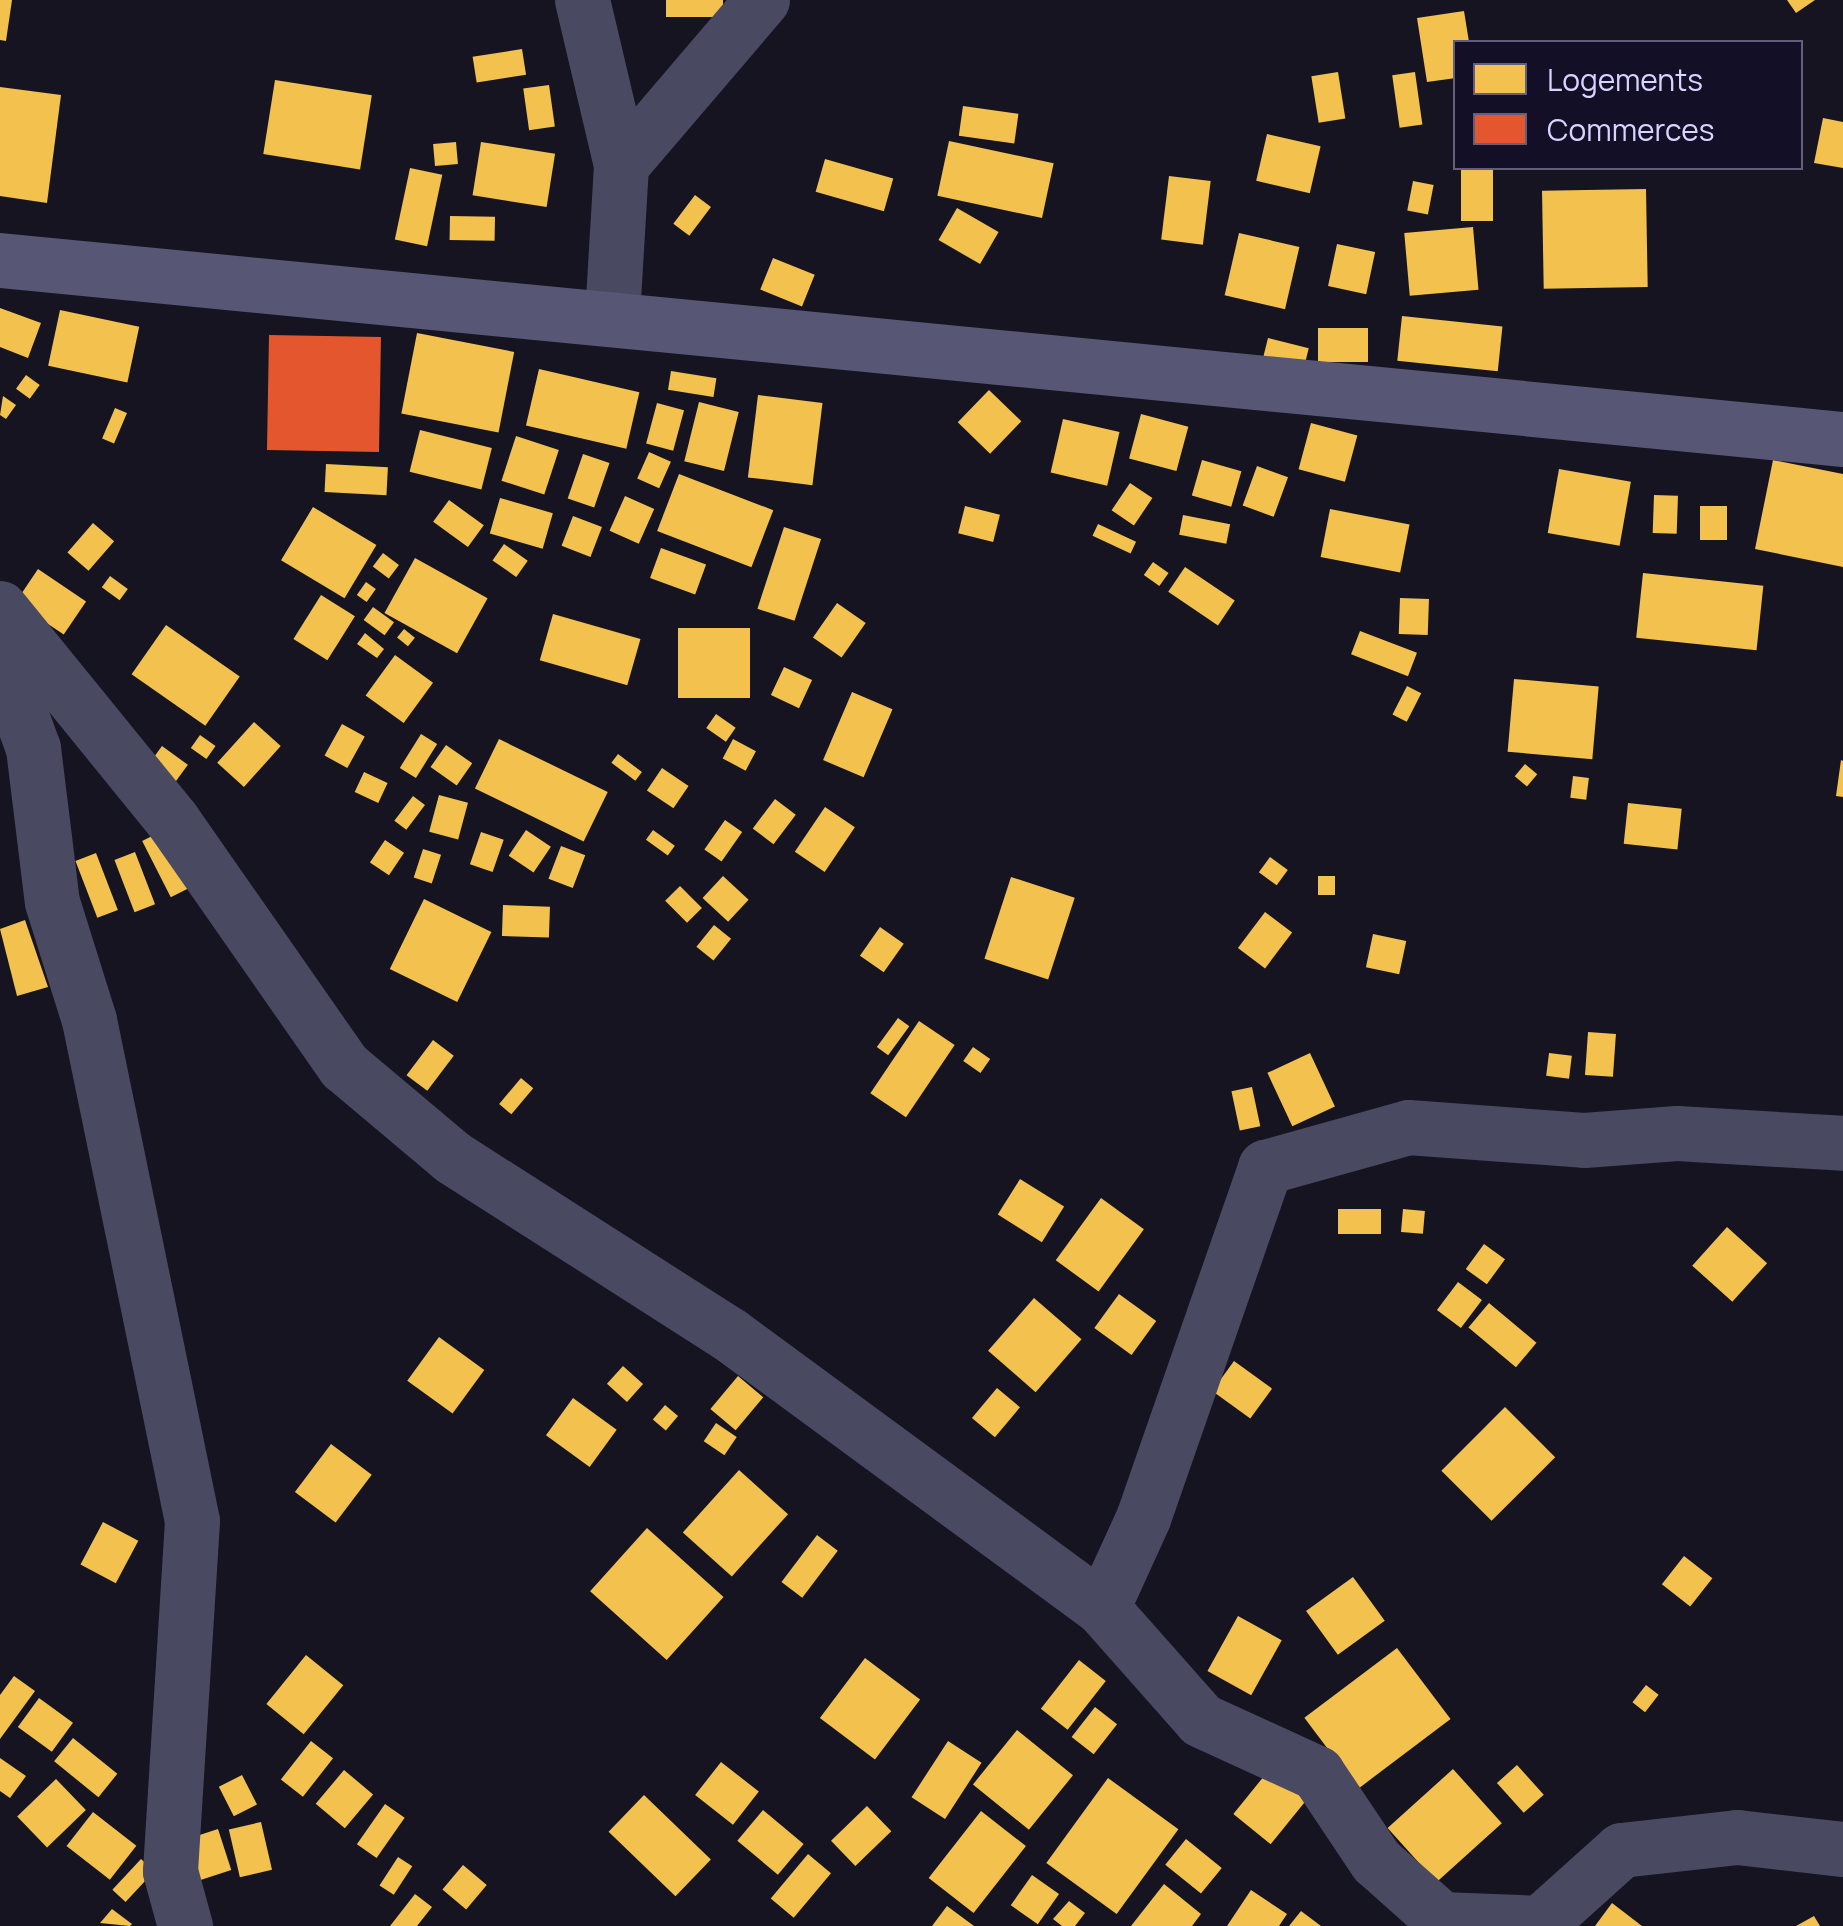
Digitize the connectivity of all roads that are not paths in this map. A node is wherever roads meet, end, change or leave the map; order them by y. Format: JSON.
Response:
{"nodes":[{"id":1,"x":582,"y":0,"type":"edge"},
{"id":2,"x":762,"y":0,"type":"edge"},
{"id":3,"x":621,"y":165,"type":"junction"},
{"id":4,"x":0,"y":260,"type":"edge"},
{"id":5,"x":612,"y":318,"type":"junction"},
{"id":6,"x":1843,"y":438,"type":"edge"},
{"id":7,"x":0,"y":608,"type":"edge"},
{"id":8,"x":0,"y":658,"type":"edge"},
{"id":9,"x":1843,"y":1143,"type":"edge"},
{"id":10,"x":1102,"y":1608,"type":"junction"},
{"id":11,"x":1843,"y":1849,"type":"edge"},
{"id":12,"x":185,"y":1926,"type":"edge"}],
"edges":[{"from":1,"to":3,"type":"street"},
{"from":2,"to":3,"type":"street"},
{"from":3,"to":5,"type":"street"},
{"from":4,"to":5,"type":"street"},
{"from":5,"to":6,"type":"street"},
{"from":7,"to":10,"type":"street"},
{"from":8,"to":12,"type":"street"},
{"from":9,"to":10,"type":"street"},
{"from":10,"to":11,"type":"street"}]}
